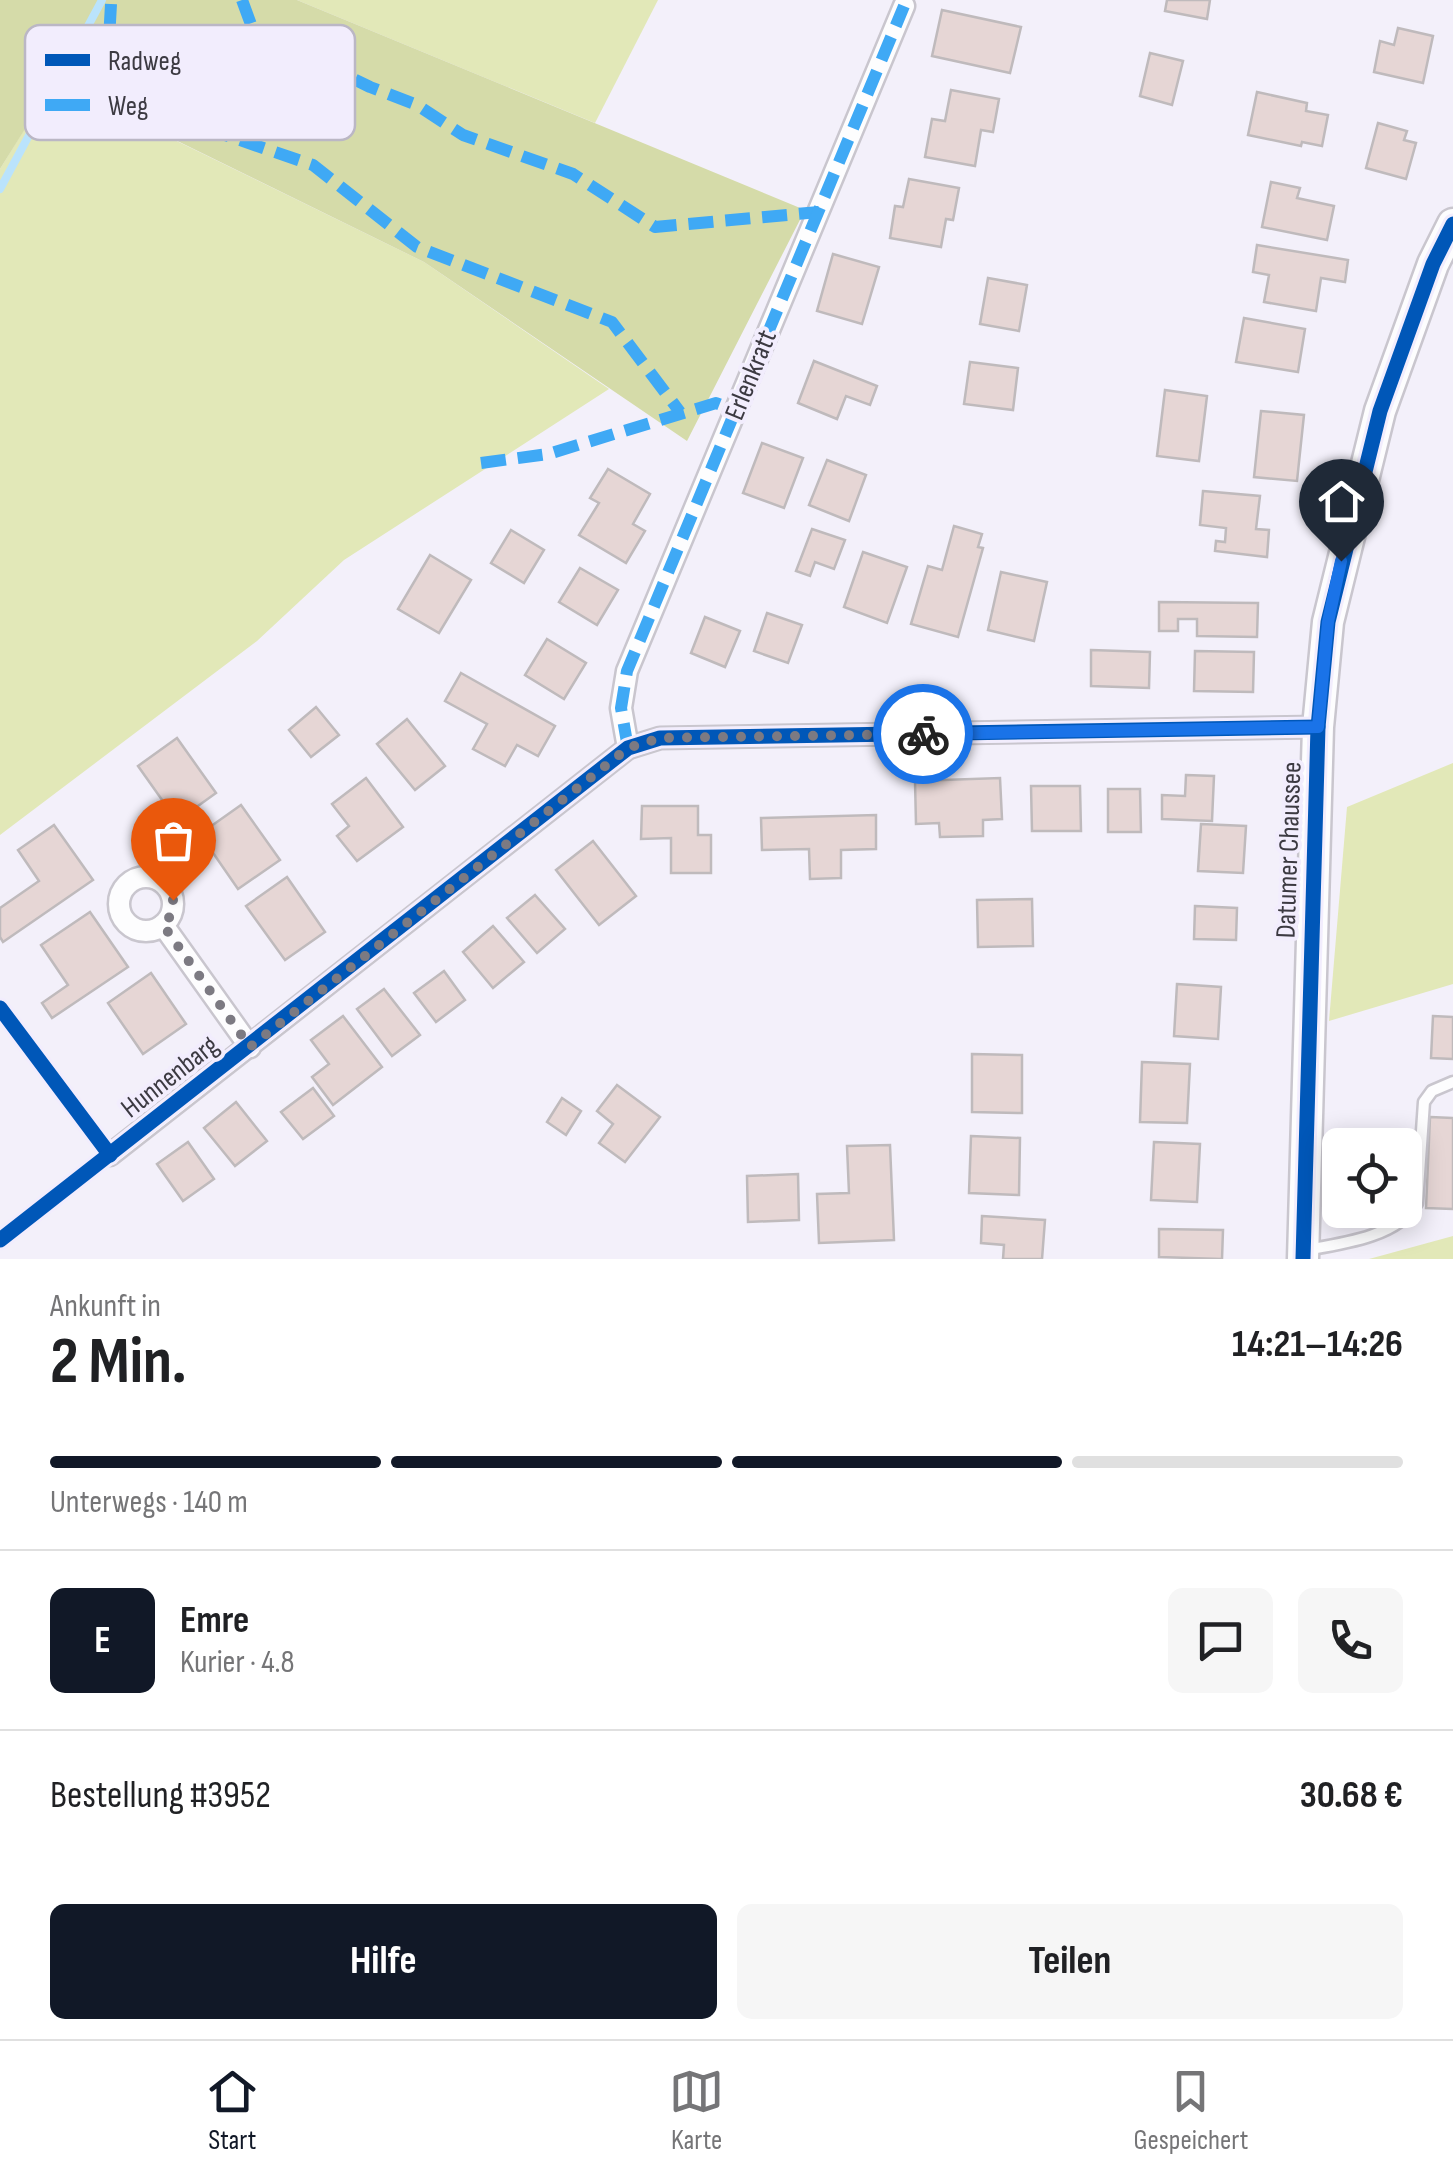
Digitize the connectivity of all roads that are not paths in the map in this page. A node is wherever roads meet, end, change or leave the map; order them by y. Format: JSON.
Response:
{"nodes":[{"id":1,"x":905,"y":3,"type":"edge"},
{"id":2,"x":1453,"y":224,"type":"edge"},
{"id":3,"x":1318,"y":727,"type":"junction"},
{"id":4,"x":628,"y":748,"type":"junction"},
{"id":5,"x":163,"y":925,"type":"dead end"},
{"id":6,"x":250,"y":1047,"type":"junction"},
{"id":7,"x":1453,"y":1082,"type":"edge"},
{"id":8,"x":110,"y":1154,"type":"dead end"},
{"id":9,"x":1303,"y":1254,"type":"edge"}],
"edges":[{"from":1,"to":4,"type":"street","name":"Erlenkratt"},
{"from":2,"to":3,"type":"street","name":"Datumer Chaussee"},
{"from":3,"to":4,"type":"street","name":"Hunnenbarg"},
{"from":3,"to":9,"type":"street","name":"Datumer Chaussee"},
{"from":4,"to":6,"type":"street","name":"Hunnenbarg"},
{"from":5,"to":6,"type":"street","name":"Hunnenbarg"},
{"from":6,"to":8,"type":"street","name":"Hunnenbarg"},
{"from":7,"to":9,"type":"lane"}]}
